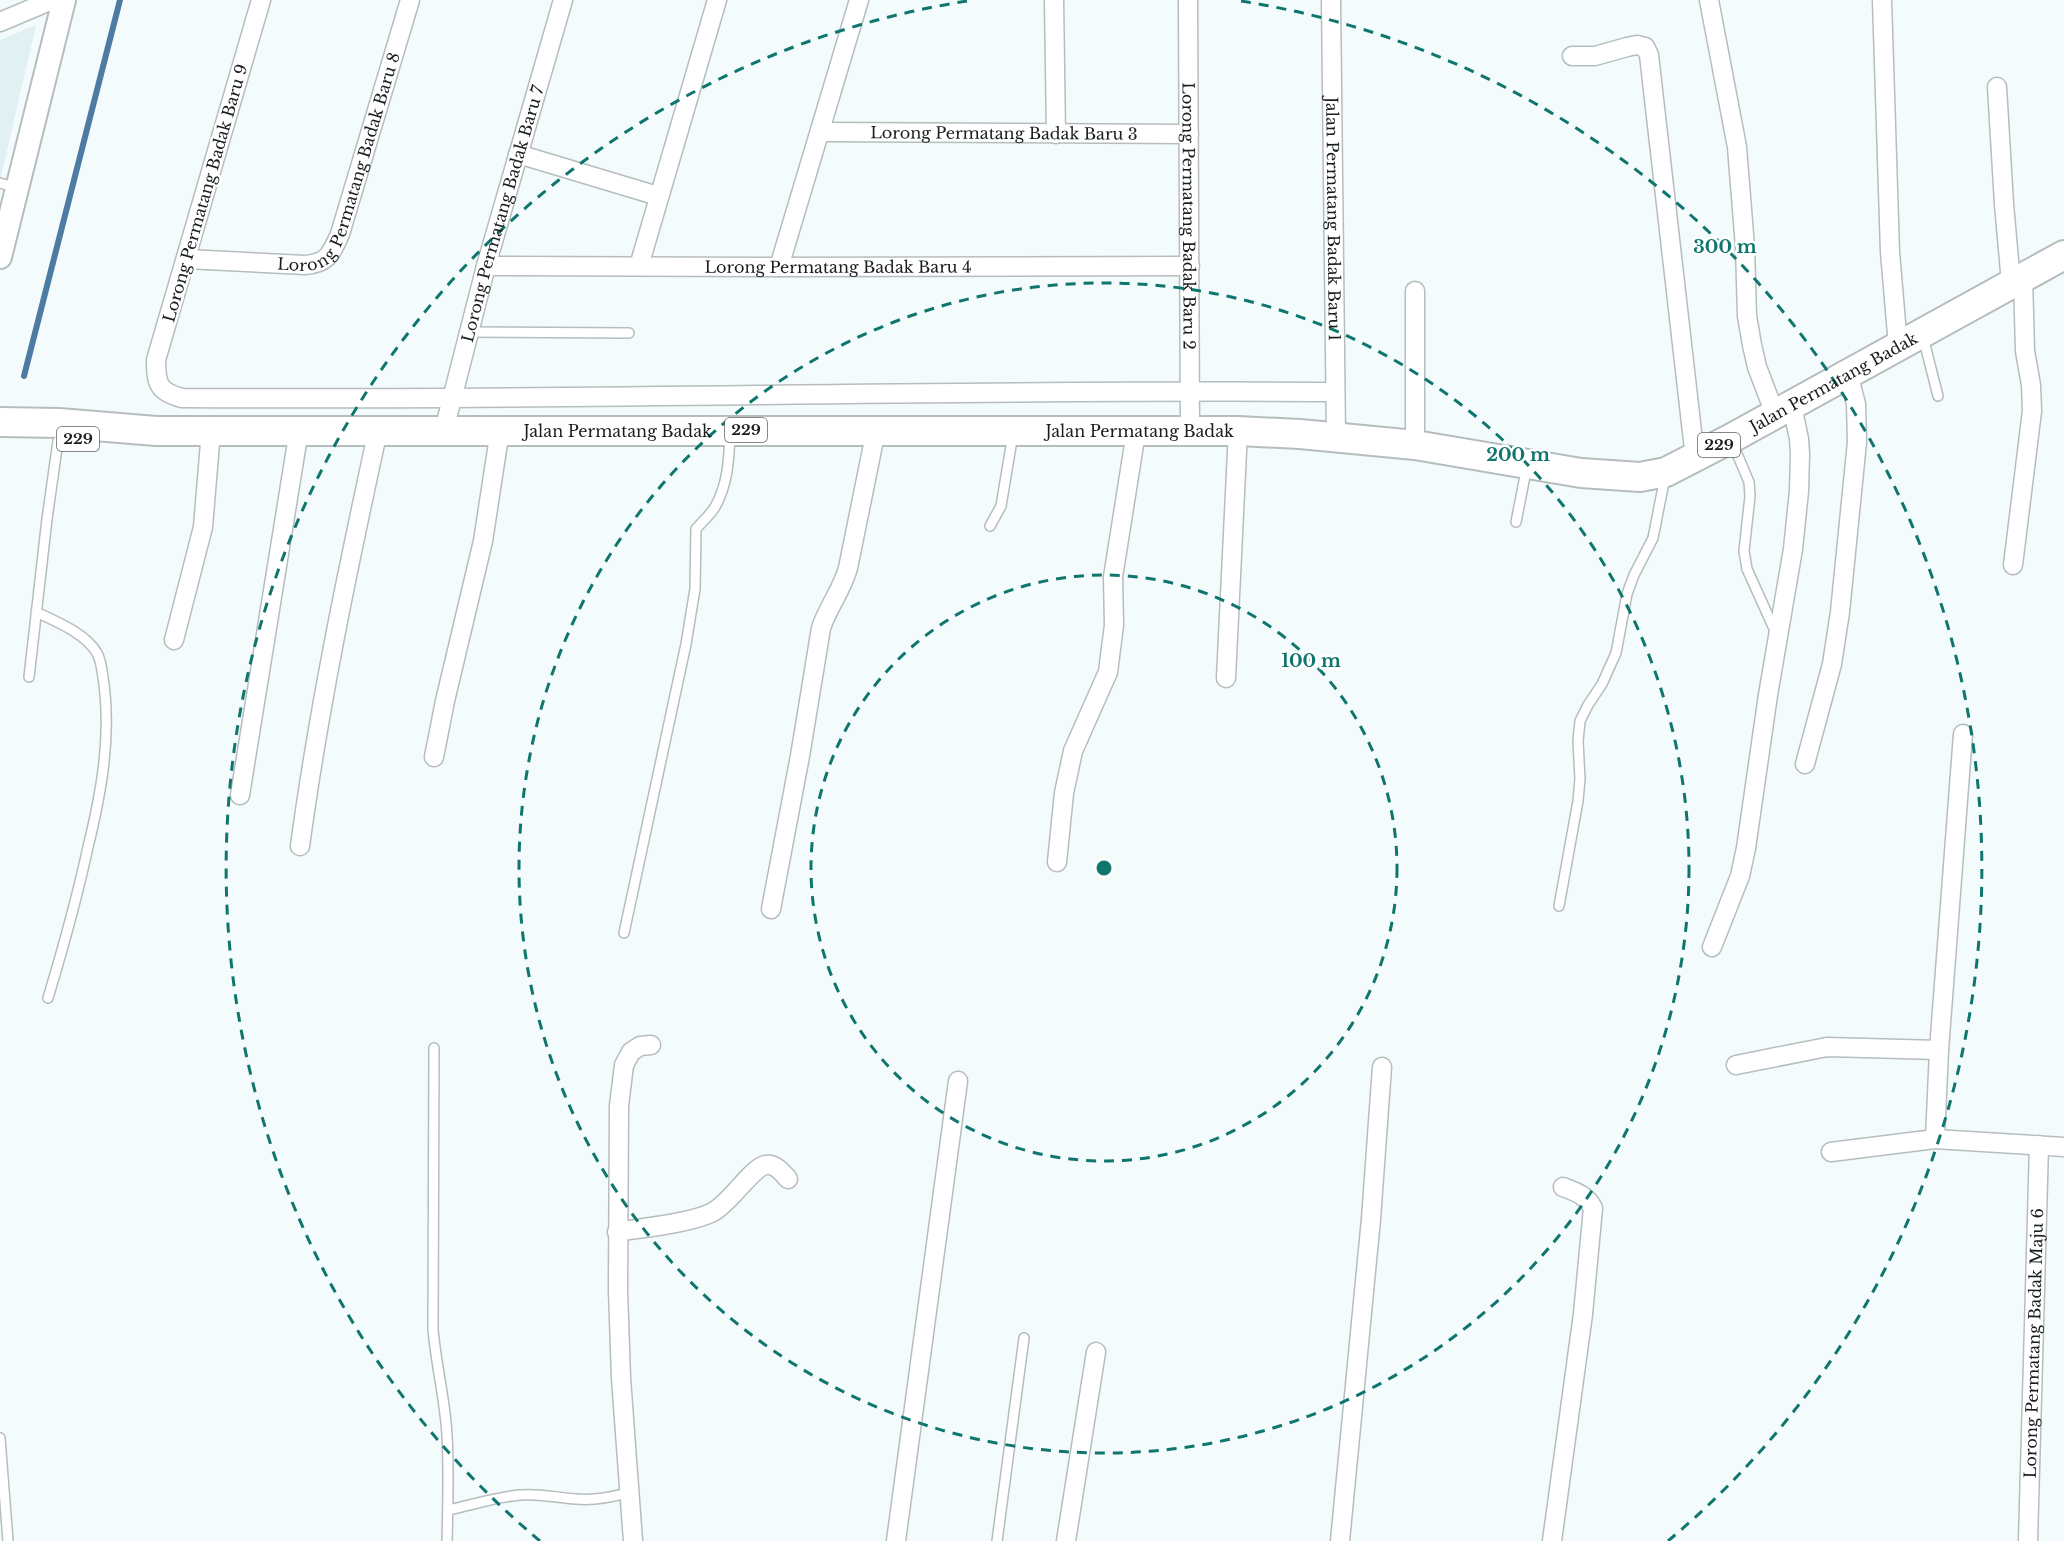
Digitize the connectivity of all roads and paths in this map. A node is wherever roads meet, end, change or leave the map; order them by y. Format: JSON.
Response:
{"nodes":[{"id":1,"x":52,"y":0,"type":"edge"},
{"id":2,"x":64,"y":0,"type":"edge"},
{"id":3,"x":261,"y":0,"type":"edge"},
{"id":4,"x":410,"y":0,"type":"edge"},
{"id":5,"x":563,"y":0,"type":"edge"},
{"id":6,"x":717,"y":0,"type":"edge"},
{"id":7,"x":859,"y":0,"type":"edge"},
{"id":8,"x":1054,"y":0,"type":"edge"},
{"id":9,"x":1188,"y":0,"type":"edge"},
{"id":10,"x":1331,"y":0,"type":"edge"},
{"id":11,"x":1709,"y":0,"type":"edge"},
{"id":12,"x":1882,"y":0,"type":"edge"},
{"id":13,"x":9,"y":12,"type":"edge"},
{"id":14,"x":1572,"y":56,"type":"dead end"},
{"id":15,"x":1997,"y":87,"type":"dead end"},
{"id":16,"x":820,"y":132,"type":"junction"},
{"id":17,"x":1056,"y":134,"type":"junction"},
{"id":18,"x":1189,"y":134,"type":"junction"},
{"id":19,"x":518,"y":154,"type":"junction"},
{"id":20,"x":9,"y":185,"type":"edge"},
{"id":21,"x":658,"y":196,"type":"junction"},
{"id":22,"x":2064,"y":255,"type":"edge"},
{"id":23,"x":0,"y":257,"type":"edge"},
{"id":24,"x":186,"y":260,"type":"junction"},
{"id":25,"x":486,"y":266,"type":"junction"},
{"id":26,"x":639,"y":266,"type":"junction"},
{"id":27,"x":1190,"y":266,"type":"junction"},
{"id":28,"x":779,"y":267,"type":"junction"},
{"id":29,"x":2017,"y":280,"type":"junction"},
{"id":30,"x":1415,"y":291,"type":"dead end"},
{"id":31,"x":469,"y":332,"type":"junction"},
{"id":32,"x":629,"y":333,"type":"dead end"},
{"id":33,"x":1910,"y":339,"type":"junction"},
{"id":34,"x":1848,"y":373,"type":"junction"},
{"id":35,"x":1190,"y":391,"type":"junction"},
{"id":36,"x":1335,"y":392,"type":"junction"},
{"id":37,"x":1938,"y":396,"type":"dead end"},
{"id":38,"x":452,"y":398,"type":"junction"},
{"id":39,"x":1783,"y":409,"type":"junction"},
{"id":40,"x":0,"y":422,"type":"edge"},
{"id":41,"x":211,"y":430,"type":"junction"},
{"id":42,"x":299,"y":430,"type":"junction"},
{"id":43,"x":378,"y":430,"type":"junction"},
{"id":44,"x":444,"y":430,"type":"junction"},
{"id":45,"x":500,"y":430,"type":"junction"},
{"id":46,"x":730,"y":430,"type":"junction"},
{"id":47,"x":876,"y":430,"type":"junction"},
{"id":48,"x":156,"y":431,"type":"junction"},
{"id":49,"x":1013,"y":431,"type":"junction"},
{"id":50,"x":1190,"y":431,"type":"junction"},
{"id":51,"x":1238,"y":431,"type":"junction"},
{"id":52,"x":1136,"y":432,"type":"junction"},
{"id":53,"x":1336,"y":438,"type":"junction"},
{"id":54,"x":0,"y":440,"type":"edge"},
{"id":55,"x":1730,"y":440,"type":"junction"},
{"id":56,"x":58,"y":441,"type":"junction"},
{"id":57,"x":1415,"y":445,"type":"junction"},
{"id":58,"x":1695,"y":458,"type":"junction"},
{"id":59,"x":1528,"y":464,"type":"junction"},
{"id":60,"x":1666,"y":472,"type":"junction"},
{"id":61,"x":1516,"y":522,"type":"dead end"},
{"id":62,"x":990,"y":526,"type":"dead end"},
{"id":63,"x":2013,"y":565,"type":"dead end"},
{"id":64,"x":36,"y":612,"type":"junction"},
{"id":65,"x":1777,"y":636,"type":"junction"},
{"id":66,"x":174,"y":640,"type":"dead end"},
{"id":67,"x":28,"y":676,"type":"dead end"},
{"id":68,"x":1226,"y":678,"type":"dead end"},
{"id":69,"x":1963,"y":734,"type":"dead end"},
{"id":70,"x":434,"y":757,"type":"dead end"},
{"id":71,"x":1805,"y":764,"type":"dead end"},
{"id":72,"x":240,"y":795,"type":"dead end"},
{"id":73,"x":300,"y":846,"type":"dead end"},
{"id":74,"x":1057,"y":862,"type":"dead end"},
{"id":75,"x":1559,"y":906,"type":"dead end"},
{"id":76,"x":771,"y":909,"type":"dead end"},
{"id":77,"x":624,"y":933,"type":"dead end"},
{"id":78,"x":1712,"y":946,"type":"dead end"},
{"id":79,"x":48,"y":998,"type":"dead end"},
{"id":80,"x":651,"y":1046,"type":"dead end"},
{"id":81,"x":434,"y":1048,"type":"dead end"},
{"id":82,"x":1939,"y":1050,"type":"junction"},
{"id":83,"x":1736,"y":1065,"type":"dead end"},
{"id":84,"x":1382,"y":1067,"type":"dead end"},
{"id":85,"x":958,"y":1081,"type":"dead end"},
{"id":86,"x":1935,"y":1139,"type":"junction"},
{"id":87,"x":2039,"y":1145,"type":"junction"},
{"id":88,"x":2064,"y":1147,"type":"edge"},
{"id":89,"x":1831,"y":1152,"type":"dead end"},
{"id":90,"x":788,"y":1179,"type":"dead end"},
{"id":91,"x":1563,"y":1187,"type":"dead end"},
{"id":92,"x":617,"y":1232,"type":"junction"},
{"id":93,"x":1024,"y":1338,"type":"dead end"},
{"id":94,"x":1096,"y":1352,"type":"dead end"},
{"id":95,"x":0,"y":1438,"type":"edge"},
{"id":96,"x":631,"y":1491,"type":"junction"},
{"id":97,"x":448,"y":1510,"type":"junction"},
{"id":98,"x":8,"y":1541,"type":"edge"},
{"id":99,"x":447,"y":1541,"type":"edge"},
{"id":100,"x":633,"y":1541,"type":"edge"},
{"id":101,"x":896,"y":1541,"type":"edge"},
{"id":102,"x":997,"y":1541,"type":"edge"},
{"id":103,"x":1066,"y":1541,"type":"edge"},
{"id":104,"x":1340,"y":1541,"type":"edge"},
{"id":105,"x":1552,"y":1541,"type":"edge"},
{"id":106,"x":2028,"y":1541,"type":"edge"}],
"edges":[{"from":1,"to":13,"type":"street"},
{"from":2,"to":20,"type":"street"},
{"from":3,"to":24,"type":"street","name":"Lorong Permatang Badak Baru 9"},
{"from":4,"to":24,"type":"street","name":"Lorong Permatang Badak Baru 8"},
{"from":5,"to":19,"type":"street","name":"Lorong Permatang Badak Baru 7"},
{"from":6,"to":21,"type":"street"},
{"from":7,"to":16,"type":"street"},
{"from":8,"to":17,"type":"street"},
{"from":9,"to":18,"type":"street","name":"Lorong Permatang Badak Baru 2"},
{"from":10,"to":36,"type":"street","name":"Jalan Permatang Badak Baru 1"},
{"from":11,"to":39,"type":"street"},
{"from":12,"to":33,"type":"street"},
{"from":14,"to":58,"type":"street"},
{"from":15,"to":29,"type":"street"},
{"from":16,"to":17,"type":"street","name":"Lorong Permatang Badak Baru 3"},
{"from":16,"to":28,"type":"street"},
{"from":17,"to":18,"type":"street","name":"Lorong Permatang Badak Baru 3"},
{"from":18,"to":27,"type":"street","name":"Lorong Permatang Badak Baru 2"},
{"from":19,"to":21,"type":"street"},
{"from":19,"to":25,"type":"street","name":"Lorong Permatang Badak Baru 7"},
{"from":20,"to":23,"type":"street"},
{"from":21,"to":26,"type":"street"},
{"from":22,"to":29,"type":"main road","name":"Jalan Permatang Badak","number":"229"},
{"from":24,"to":38,"type":"street","name":"Lorong Permatang Badak Baru 9"},
{"from":25,"to":26,"type":"street","name":"Lorong Permatang Badak Baru 4"},
{"from":25,"to":31,"type":"street","name":"Lorong Permatang Badak Baru 7"},
{"from":26,"to":28,"type":"street","name":"Lorong Permatang Badak Baru 4"},
{"from":27,"to":28,"type":"street","name":"Lorong Permatang Badak Baru 4"},
{"from":27,"to":35,"type":"street","name":"Lorong Permatang Badak Baru 2"},
{"from":29,"to":33,"type":"main road","name":"Jalan Permatang Badak","number":"229"},
{"from":29,"to":63,"type":"street"},
{"from":30,"to":57,"type":"street"},
{"from":31,"to":32,"type":"lane"},
{"from":31,"to":38,"type":"street","name":"Lorong Permatang Badak Baru 7"},
{"from":33,"to":34,"type":"main road","name":"Jalan Permatang Badak","number":"229"},
{"from":33,"to":37,"type":"lane"},
{"from":34,"to":39,"type":"main road","name":"Jalan Permatang Badak","number":"229"},
{"from":34,"to":71,"type":"street"},
{"from":35,"to":36,"type":"street"},
{"from":35,"to":38,"type":"street"},
{"from":35,"to":50,"type":"street","name":"Lorong Permatang Badak Baru 2"},
{"from":36,"to":53,"type":"street","name":"Jalan Permatang Badak Baru 1"},
{"from":38,"to":44,"type":"street","name":"Lorong Permatang Badak Baru 7"},
{"from":39,"to":55,"type":"main road","name":"Jalan Permatang Badak","number":"229"},
{"from":39,"to":65,"type":"street"},
{"from":40,"to":48,"type":"main road","name":"Jalan Permatang Badak","number":"229"},
{"from":41,"to":42,"type":"main road","name":"Jalan Permatang Badak","number":"229"},
{"from":41,"to":48,"type":"main road","name":"Jalan Permatang Badak","number":"229"},
{"from":41,"to":66,"type":"street"},
{"from":42,"to":43,"type":"main road","name":"Jalan Permatang Badak","number":"229"},
{"from":42,"to":72,"type":"street"},
{"from":43,"to":44,"type":"main road","name":"Jalan Permatang Badak","number":"229"},
{"from":43,"to":73,"type":"street"},
{"from":44,"to":45,"type":"main road","name":"Jalan Permatang Badak","number":"229"},
{"from":45,"to":46,"type":"main road","name":"Jalan Permatang Badak","number":"229"},
{"from":45,"to":70,"type":"street"},
{"from":46,"to":47,"type":"main road","name":"Jalan Permatang Badak","number":"229"},
{"from":46,"to":77,"type":"lane"},
{"from":47,"to":49,"type":"main road","name":"Jalan Permatang Badak","number":"229"},
{"from":47,"to":76,"type":"street"},
{"from":48,"to":56,"type":"main road","name":"Jalan Permatang Badak","number":"229"},
{"from":49,"to":52,"type":"main road","name":"Jalan Permatang Badak","number":"229"},
{"from":49,"to":62,"type":"lane"},
{"from":50,"to":51,"type":"main road","name":"Jalan Permatang Badak","number":"229"},
{"from":50,"to":52,"type":"main road","name":"Jalan Permatang Badak","number":"229"},
{"from":51,"to":53,"type":"main road","name":"Jalan Permatang Badak","number":"229"},
{"from":51,"to":68,"type":"street"},
{"from":52,"to":74,"type":"street"},
{"from":53,"to":57,"type":"main road","name":"Jalan Permatang Badak","number":"229"},
{"from":54,"to":56,"type":"main road","name":"Jalan Permatang Badak","number":"229"},
{"from":55,"to":58,"type":"main road","name":"Jalan Permatang Badak","number":"229"},
{"from":55,"to":65,"type":"lane"},
{"from":56,"to":64,"type":"lane"},
{"from":57,"to":59,"type":"main road","name":"Jalan Permatang Badak","number":"229"},
{"from":58,"to":60,"type":"main road","name":"Jalan Permatang Badak","number":"229"},
{"from":59,"to":60,"type":"main road","name":"Jalan Permatang Badak","number":"229"},
{"from":59,"to":61,"type":"lane"},
{"from":60,"to":75,"type":"lane"},
{"from":64,"to":67,"type":"lane"},
{"from":64,"to":79,"type":"lane"},
{"from":65,"to":78,"type":"street"},
{"from":69,"to":82,"type":"street"},
{"from":80,"to":92,"type":"street"},
{"from":81,"to":97,"type":"lane"},
{"from":82,"to":83,"type":"street"},
{"from":82,"to":86,"type":"street"},
{"from":84,"to":104,"type":"street"},
{"from":85,"to":101,"type":"street"},
{"from":86,"to":87,"type":"street"},
{"from":86,"to":89,"type":"street"},
{"from":87,"to":88,"type":"street"},
{"from":87,"to":106,"type":"street","name":"Lorong Permatang Badak Maju 6"},
{"from":90,"to":92,"type":"street"},
{"from":91,"to":105,"type":"street"},
{"from":92,"to":96,"type":"street"},
{"from":93,"to":102,"type":"lane"},
{"from":94,"to":103,"type":"street"},
{"from":95,"to":98,"type":"lane"},
{"from":96,"to":97,"type":"lane"},
{"from":96,"to":100,"type":"street"},
{"from":97,"to":99,"type":"lane"}]}
